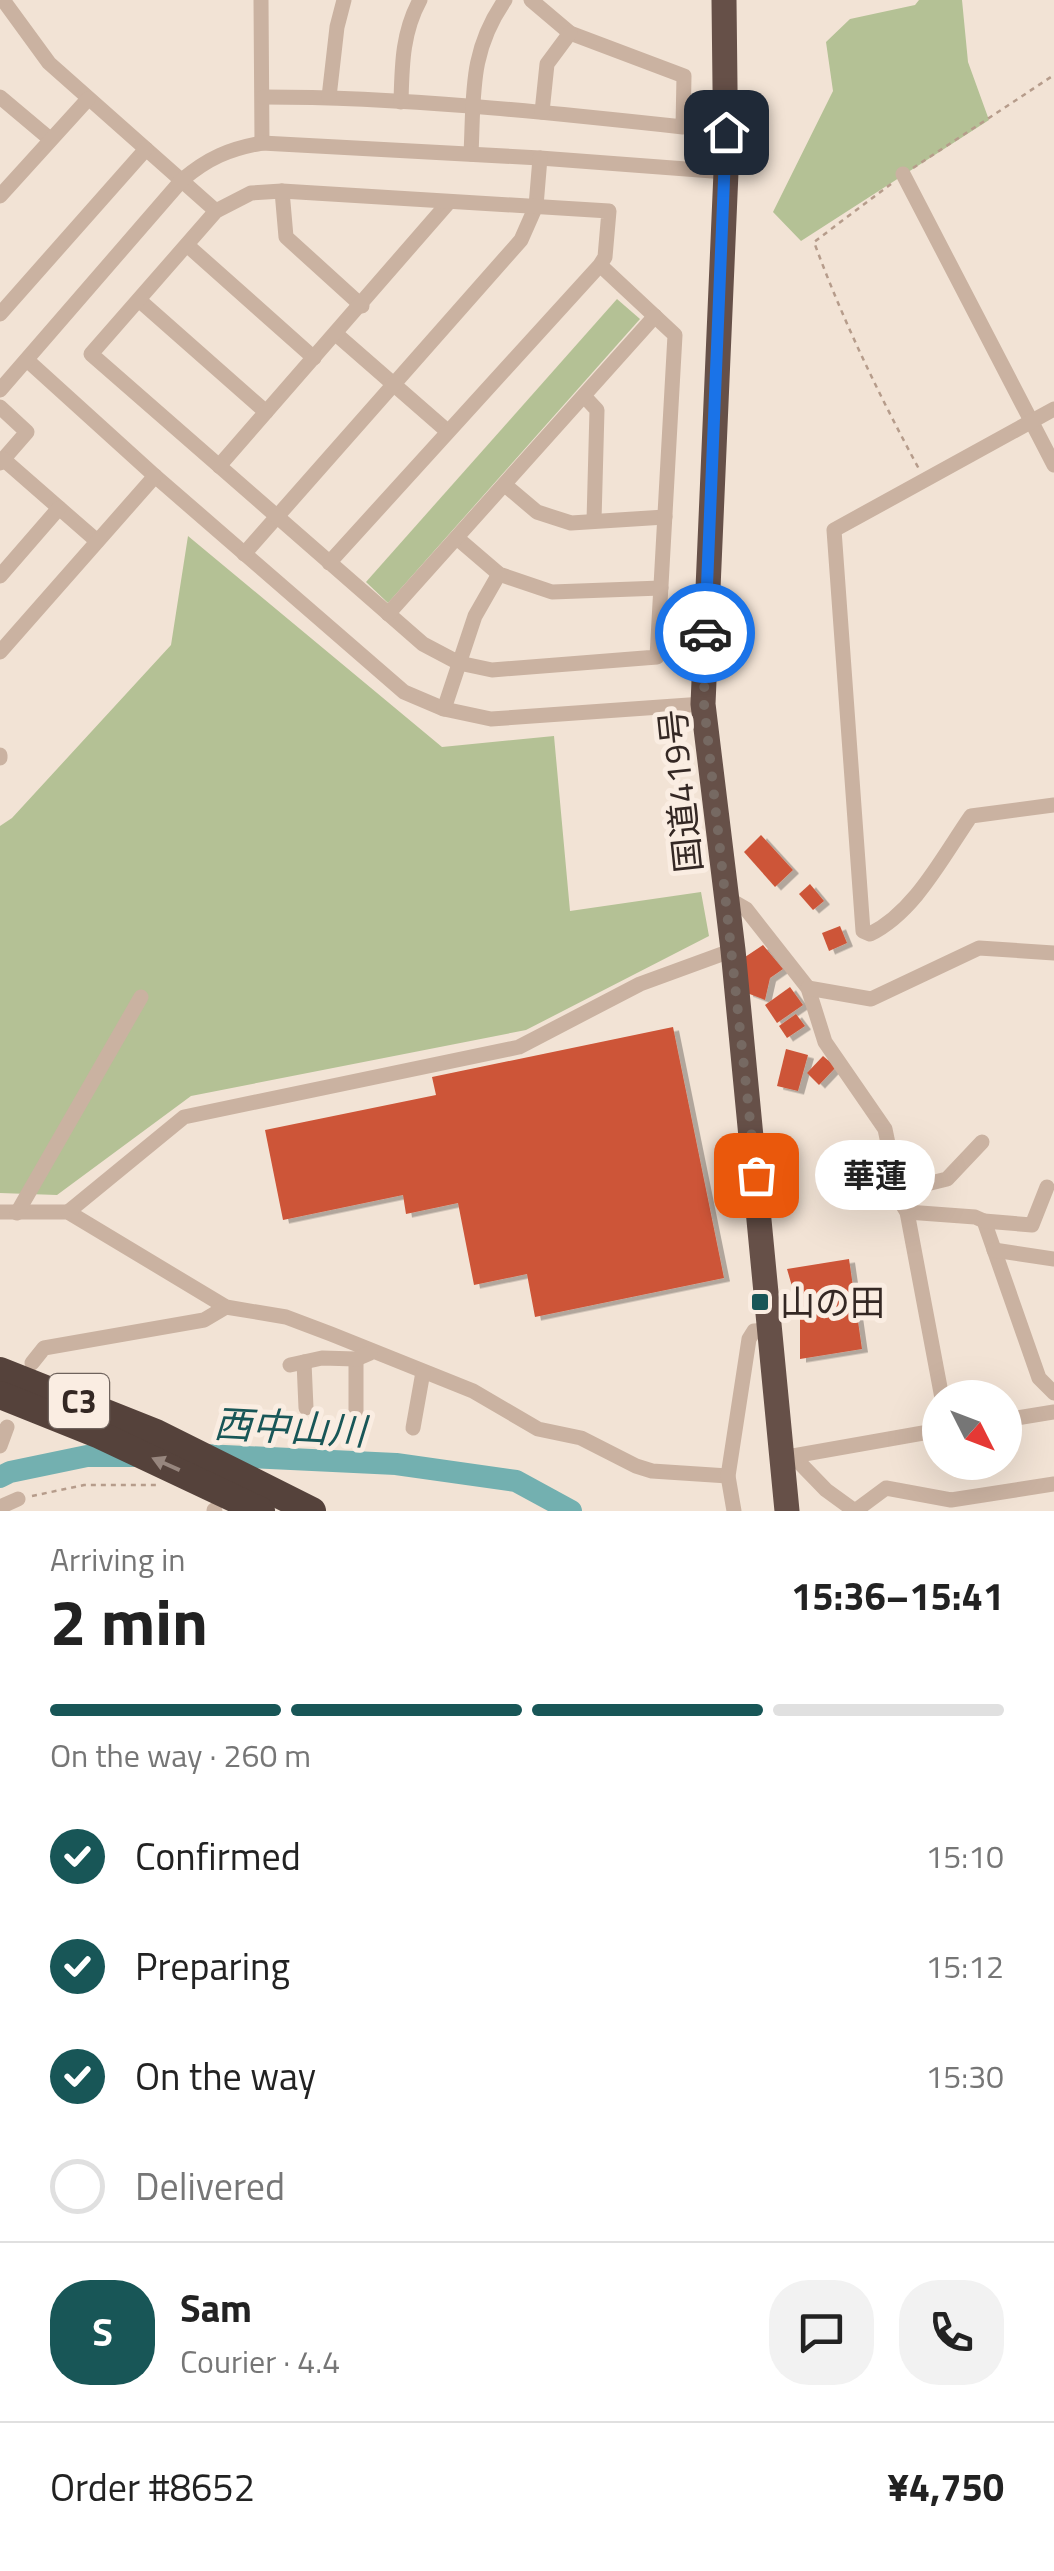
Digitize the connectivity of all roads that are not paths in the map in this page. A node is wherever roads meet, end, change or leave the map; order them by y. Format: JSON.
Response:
{"nodes":[{"id":1,"x":4,"y":0,"type":"edge"},
{"id":2,"x":261,"y":0,"type":"edge"},
{"id":3,"x":344,"y":0,"type":"edge"},
{"id":4,"x":420,"y":0,"type":"edge"},
{"id":5,"x":505,"y":0,"type":"edge"},
{"id":6,"x":530,"y":0,"type":"edge"},
{"id":7,"x":724,"y":0,"type":"edge"},
{"id":8,"x":570,"y":33,"type":"junction"},
{"id":9,"x":0,"y":97,"type":"edge"},
{"id":10,"x":264,"y":97,"type":"junction"},
{"id":11,"x":88,"y":98,"type":"junction"},
{"id":12,"x":329,"y":98,"type":"junction"},
{"id":13,"x":401,"y":102,"type":"junction"},
{"id":14,"x":474,"y":107,"type":"junction"},
{"id":15,"x":542,"y":112,"type":"junction"},
{"id":16,"x":50,"y":139,"type":"junction"},
{"id":17,"x":262,"y":143,"type":"junction"},
{"id":18,"x":146,"y":149,"type":"junction"},
{"id":19,"x":471,"y":154,"type":"junction"},
{"id":20,"x":540,"y":158,"type":"junction"},
{"id":21,"x":726,"y":172,"type":"junction"},
{"id":22,"x":903,"y":174,"type":"road end"},
{"id":23,"x":182,"y":180,"type":"junction"},
{"id":24,"x":1,"y":192,"type":"edge"},
{"id":25,"x":282,"y":192,"type":"junction"},
{"id":26,"x":449,"y":202,"type":"junction"},
{"id":27,"x":536,"y":206,"type":"junction"},
{"id":28,"x":216,"y":212,"type":"junction"},
{"id":29,"x":186,"y":245,"type":"junction"},
{"id":30,"x":600,"y":266,"type":"junction"},
{"id":31,"x":138,"y":300,"type":"junction"},
{"id":32,"x":362,"y":306,"type":"junction"},
{"id":33,"x":0,"y":314,"type":"edge"},
{"id":34,"x":655,"y":316,"type":"junction"},
{"id":35,"x":336,"y":334,"type":"junction"},
{"id":36,"x":314,"y":358,"type":"junction"},
{"id":37,"x":27,"y":360,"type":"junction"},
{"id":38,"x":394,"y":385,"type":"junction"},
{"id":39,"x":0,"y":390,"type":"edge"},
{"id":40,"x":584,"y":396,"type":"junction"},
{"id":41,"x":0,"y":406,"type":"edge"},
{"id":42,"x":1054,"y":409,"type":"edge"},
{"id":43,"x":266,"y":412,"type":"junction"},
{"id":44,"x":1030,"y":421,"type":"junction"},
{"id":45,"x":446,"y":430,"type":"junction"},
{"id":46,"x":2,"y":461,"type":"edge"},
{"id":47,"x":1054,"y":465,"type":"edge"},
{"id":48,"x":218,"y":466,"type":"junction"},
{"id":49,"x":155,"y":476,"type":"junction"},
{"id":50,"x":505,"y":484,"type":"junction"},
{"id":51,"x":60,"y":508,"type":"junction"},
{"id":52,"x":277,"y":516,"type":"junction"},
{"id":53,"x":665,"y":517,"type":"junction"},
{"id":54,"x":594,"y":522,"type":"junction"},
{"id":55,"x":457,"y":538,"type":"junction"},
{"id":56,"x":98,"y":541,"type":"junction"},
{"id":57,"x":244,"y":554,"type":"junction"},
{"id":58,"x":329,"y":563,"type":"junction"},
{"id":59,"x":499,"y":574,"type":"junction"},
{"id":60,"x":0,"y":576,"type":"edge"},
{"id":61,"x":661,"y":588,"type":"junction"},
{"id":62,"x":388,"y":614,"type":"junction"},
{"id":63,"x":0,"y":652,"type":"edge"},
{"id":64,"x":459,"y":663,"type":"junction"},
{"id":65,"x":704,"y":704,"type":"junction"},
{"id":66,"x":444,"y":709,"type":"junction"},
{"id":67,"x":1054,"y":805,"type":"edge"},
{"id":68,"x":727,"y":898,"type":"junction"},
{"id":69,"x":733,"y":950,"type":"junction"},
{"id":70,"x":1054,"y":953,"type":"edge"},
{"id":71,"x":808,"y":988,"type":"junction"},
{"id":72,"x":141,"y":997,"type":"dead end"},
{"id":73,"x":982,"y":1142,"type":"dead end"},
{"id":74,"x":1046,"y":1186,"type":"dead end"},
{"id":75,"x":898,"y":1191,"type":"junction"},
{"id":76,"x":0,"y":1212,"type":"edge"},
{"id":77,"x":68,"y":1212,"type":"junction"},
{"id":78,"x":907,"y":1212,"type":"junction"},
{"id":79,"x":17,"y":1213,"type":"junction"},
{"id":80,"x":984,"y":1221,"type":"junction"},
{"id":81,"x":994,"y":1250,"type":"junction"},
{"id":82,"x":1054,"y":1259,"type":"edge"},
{"id":83,"x":226,"y":1307,"type":"junction"},
{"id":84,"x":769,"y":1330,"type":"junction"},
{"id":85,"x":363,"y":1356,"type":"junction"},
{"id":86,"x":32,"y":1363,"type":"dead end"},
{"id":87,"x":0,"y":1371,"type":"edge"},
{"id":88,"x":424,"y":1372,"type":"junction"},
{"id":89,"x":939,"y":1380,"type":"edge"},
{"id":90,"x":1054,"y":1393,"type":"edge"},
{"id":91,"x":0,"y":1395,"type":"edge"},
{"id":92,"x":306,"y":1408,"type":"dead end"},
{"id":93,"x":356,"y":1412,"type":"dead end"},
{"id":94,"x":1054,"y":1412,"type":"edge"},
{"id":95,"x":1022,"y":1417,"type":"edge"},
{"id":96,"x":8,"y":1428,"type":"dead end"},
{"id":97,"x":413,"y":1428,"type":"dead end"},
{"id":98,"x":922,"y":1433,"type":"edge"},
{"id":99,"x":0,"y":1446,"type":"edge"},
{"id":100,"x":787,"y":1455,"type":"junction"},
{"id":101,"x":728,"y":1476,"type":"junction"},
{"id":102,"x":1054,"y":1484,"type":"edge"},
{"id":103,"x":18,"y":1499,"type":"road end"},
{"id":104,"x":267,"y":1501,"type":"edge"},
{"id":105,"x":220,"y":1505,"type":"edge"},
{"id":106,"x":0,"y":1506,"type":"edge"},
{"id":107,"x":312,"y":1511,"type":"edge"},
{"id":108,"x":734,"y":1511,"type":"edge"},
{"id":109,"x":787,"y":1511,"type":"edge"}],
"edges":[{"from":1,"to":11,"type":"street"},
{"from":2,"to":10,"type":"street"},
{"from":3,"to":12,"type":"street"},
{"from":4,"to":13,"type":"street"},
{"from":5,"to":14,"type":"street"},
{"from":6,"to":8,"type":"street"},
{"from":7,"to":21,"type":"highway","name":"国道419号"},
{"from":8,"to":15,"type":"street"},
{"from":8,"to":15,"type":"street"},
{"from":9,"to":16,"type":"street"},
{"from":10,"to":12,"type":"street"},
{"from":10,"to":17,"type":"street"},
{"from":11,"to":16,"type":"street"},
{"from":11,"to":18,"type":"street"},
{"from":12,"to":13,"type":"street"},
{"from":13,"to":14,"type":"street"},
{"from":14,"to":15,"type":"street"},
{"from":14,"to":19,"type":"street"},
{"from":16,"to":24,"type":"street"},
{"from":17,"to":19,"type":"street"},
{"from":17,"to":23,"type":"street"},
{"from":18,"to":23,"type":"street"},
{"from":18,"to":33,"type":"street"},
{"from":19,"to":20,"type":"street"},
{"from":20,"to":21,"type":"street"},
{"from":20,"to":27,"type":"street"},
{"from":21,"to":65,"type":"highway","name":"国道419号"},
{"from":22,"to":44,"type":"street"},
{"from":23,"to":28,"type":"street"},
{"from":23,"to":37,"type":"street"},
{"from":25,"to":26,"type":"street"},
{"from":25,"to":28,"type":"street"},
{"from":25,"to":32,"type":"street"},
{"from":26,"to":27,"type":"street"},
{"from":26,"to":32,"type":"street"},
{"from":27,"to":30,"type":"street"},
{"from":27,"to":38,"type":"street"},
{"from":28,"to":29,"type":"street"},
{"from":29,"to":31,"type":"street"},
{"from":29,"to":36,"type":"street"},
{"from":30,"to":34,"type":"street"},
{"from":30,"to":45,"type":"street"},
{"from":31,"to":43,"type":"street"},
{"from":31,"to":48,"type":"street"},
{"from":32,"to":35,"type":"street"},
{"from":34,"to":40,"type":"street"},
{"from":34,"to":53,"type":"street"},
{"from":35,"to":36,"type":"street"},
{"from":35,"to":38,"type":"street"},
{"from":36,"to":43,"type":"street"},
{"from":37,"to":39,"type":"street"},
{"from":37,"to":49,"type":"street"},
{"from":38,"to":45,"type":"street"},
{"from":38,"to":52,"type":"street"},
{"from":40,"to":50,"type":"street"},
{"from":40,"to":54,"type":"street"},
{"from":41,"to":46,"type":"street"},
{"from":42,"to":44,"type":"street"},
{"from":43,"to":48,"type":"street"},
{"from":44,"to":47,"type":"street"},
{"from":44,"to":67,"type":"street"},
{"from":45,"to":58,"type":"street"},
{"from":46,"to":51,"type":"street"},
{"from":48,"to":52,"type":"street"},
{"from":49,"to":56,"type":"street"},
{"from":49,"to":57,"type":"street"},
{"from":50,"to":54,"type":"street"},
{"from":50,"to":55,"type":"street"},
{"from":51,"to":56,"type":"street"},
{"from":51,"to":60,"type":"street"},
{"from":52,"to":57,"type":"street"},
{"from":52,"to":58,"type":"street"},
{"from":53,"to":54,"type":"street"},
{"from":53,"to":61,"type":"street"},
{"from":55,"to":59,"type":"street"},
{"from":55,"to":62,"type":"street"},
{"from":56,"to":63,"type":"street"},
{"from":57,"to":66,"type":"street"},
{"from":58,"to":62,"type":"street"},
{"from":59,"to":61,"type":"street"},
{"from":59,"to":64,"type":"street"},
{"from":61,"to":64,"type":"street"},
{"from":62,"to":64,"type":"street"},
{"from":64,"to":66,"type":"street"},
{"from":65,"to":66,"type":"street"},
{"from":65,"to":68,"type":"highway","name":"国道419号"},
{"from":68,"to":69,"type":"highway","name":"国道419号"},
{"from":68,"to":71,"type":"street"},
{"from":69,"to":77,"type":"street"},
{"from":69,"to":84,"type":"highway","name":"国道419号"},
{"from":70,"to":71,"type":"street"},
{"from":71,"to":75,"type":"street"},
{"from":72,"to":79,"type":"street"},
{"from":73,"to":75,"type":"street"},
{"from":74,"to":80,"type":"street"},
{"from":75,"to":78,"type":"street"},
{"from":76,"to":79,"type":"street"},
{"from":77,"to":79,"type":"street"},
{"from":77,"to":83,"type":"street"},
{"from":78,"to":80,"type":"street"},
{"from":78,"to":89,"type":"street"},
{"from":80,"to":81,"type":"street"},
{"from":81,"to":82,"type":"street"},
{"from":81,"to":90,"type":"street"},
{"from":83,"to":85,"type":"street"},
{"from":83,"to":86,"type":"street"},
{"from":84,"to":100,"type":"highway","name":"国道419号"},
{"from":84,"to":101,"type":"street"},
{"from":85,"to":88,"type":"street"},
{"from":85,"to":92,"type":"street"},
{"from":85,"to":93,"type":"street"},
{"from":87,"to":104,"type":"highway","number":"C3"},
{"from":88,"to":97,"type":"street"},
{"from":88,"to":101,"type":"street"},
{"from":105,"to":91,"type":"highway","number":"C3","one_way":true},
{"from":94,"to":95,"type":"street"},
{"from":96,"to":99,"type":"street"},
{"from":98,"to":100,"type":"street"},
{"from":100,"to":102,"type":"street"},
{"from":100,"to":109,"type":"highway","name":"国道419号"},
{"from":101,"to":108,"type":"street"},
{"from":103,"to":106,"type":"street"},
{"from":104,"to":105,"type":"highway","number":"C3"},
{"from":104,"to":107,"type":"highway","number":"C3"}]}
